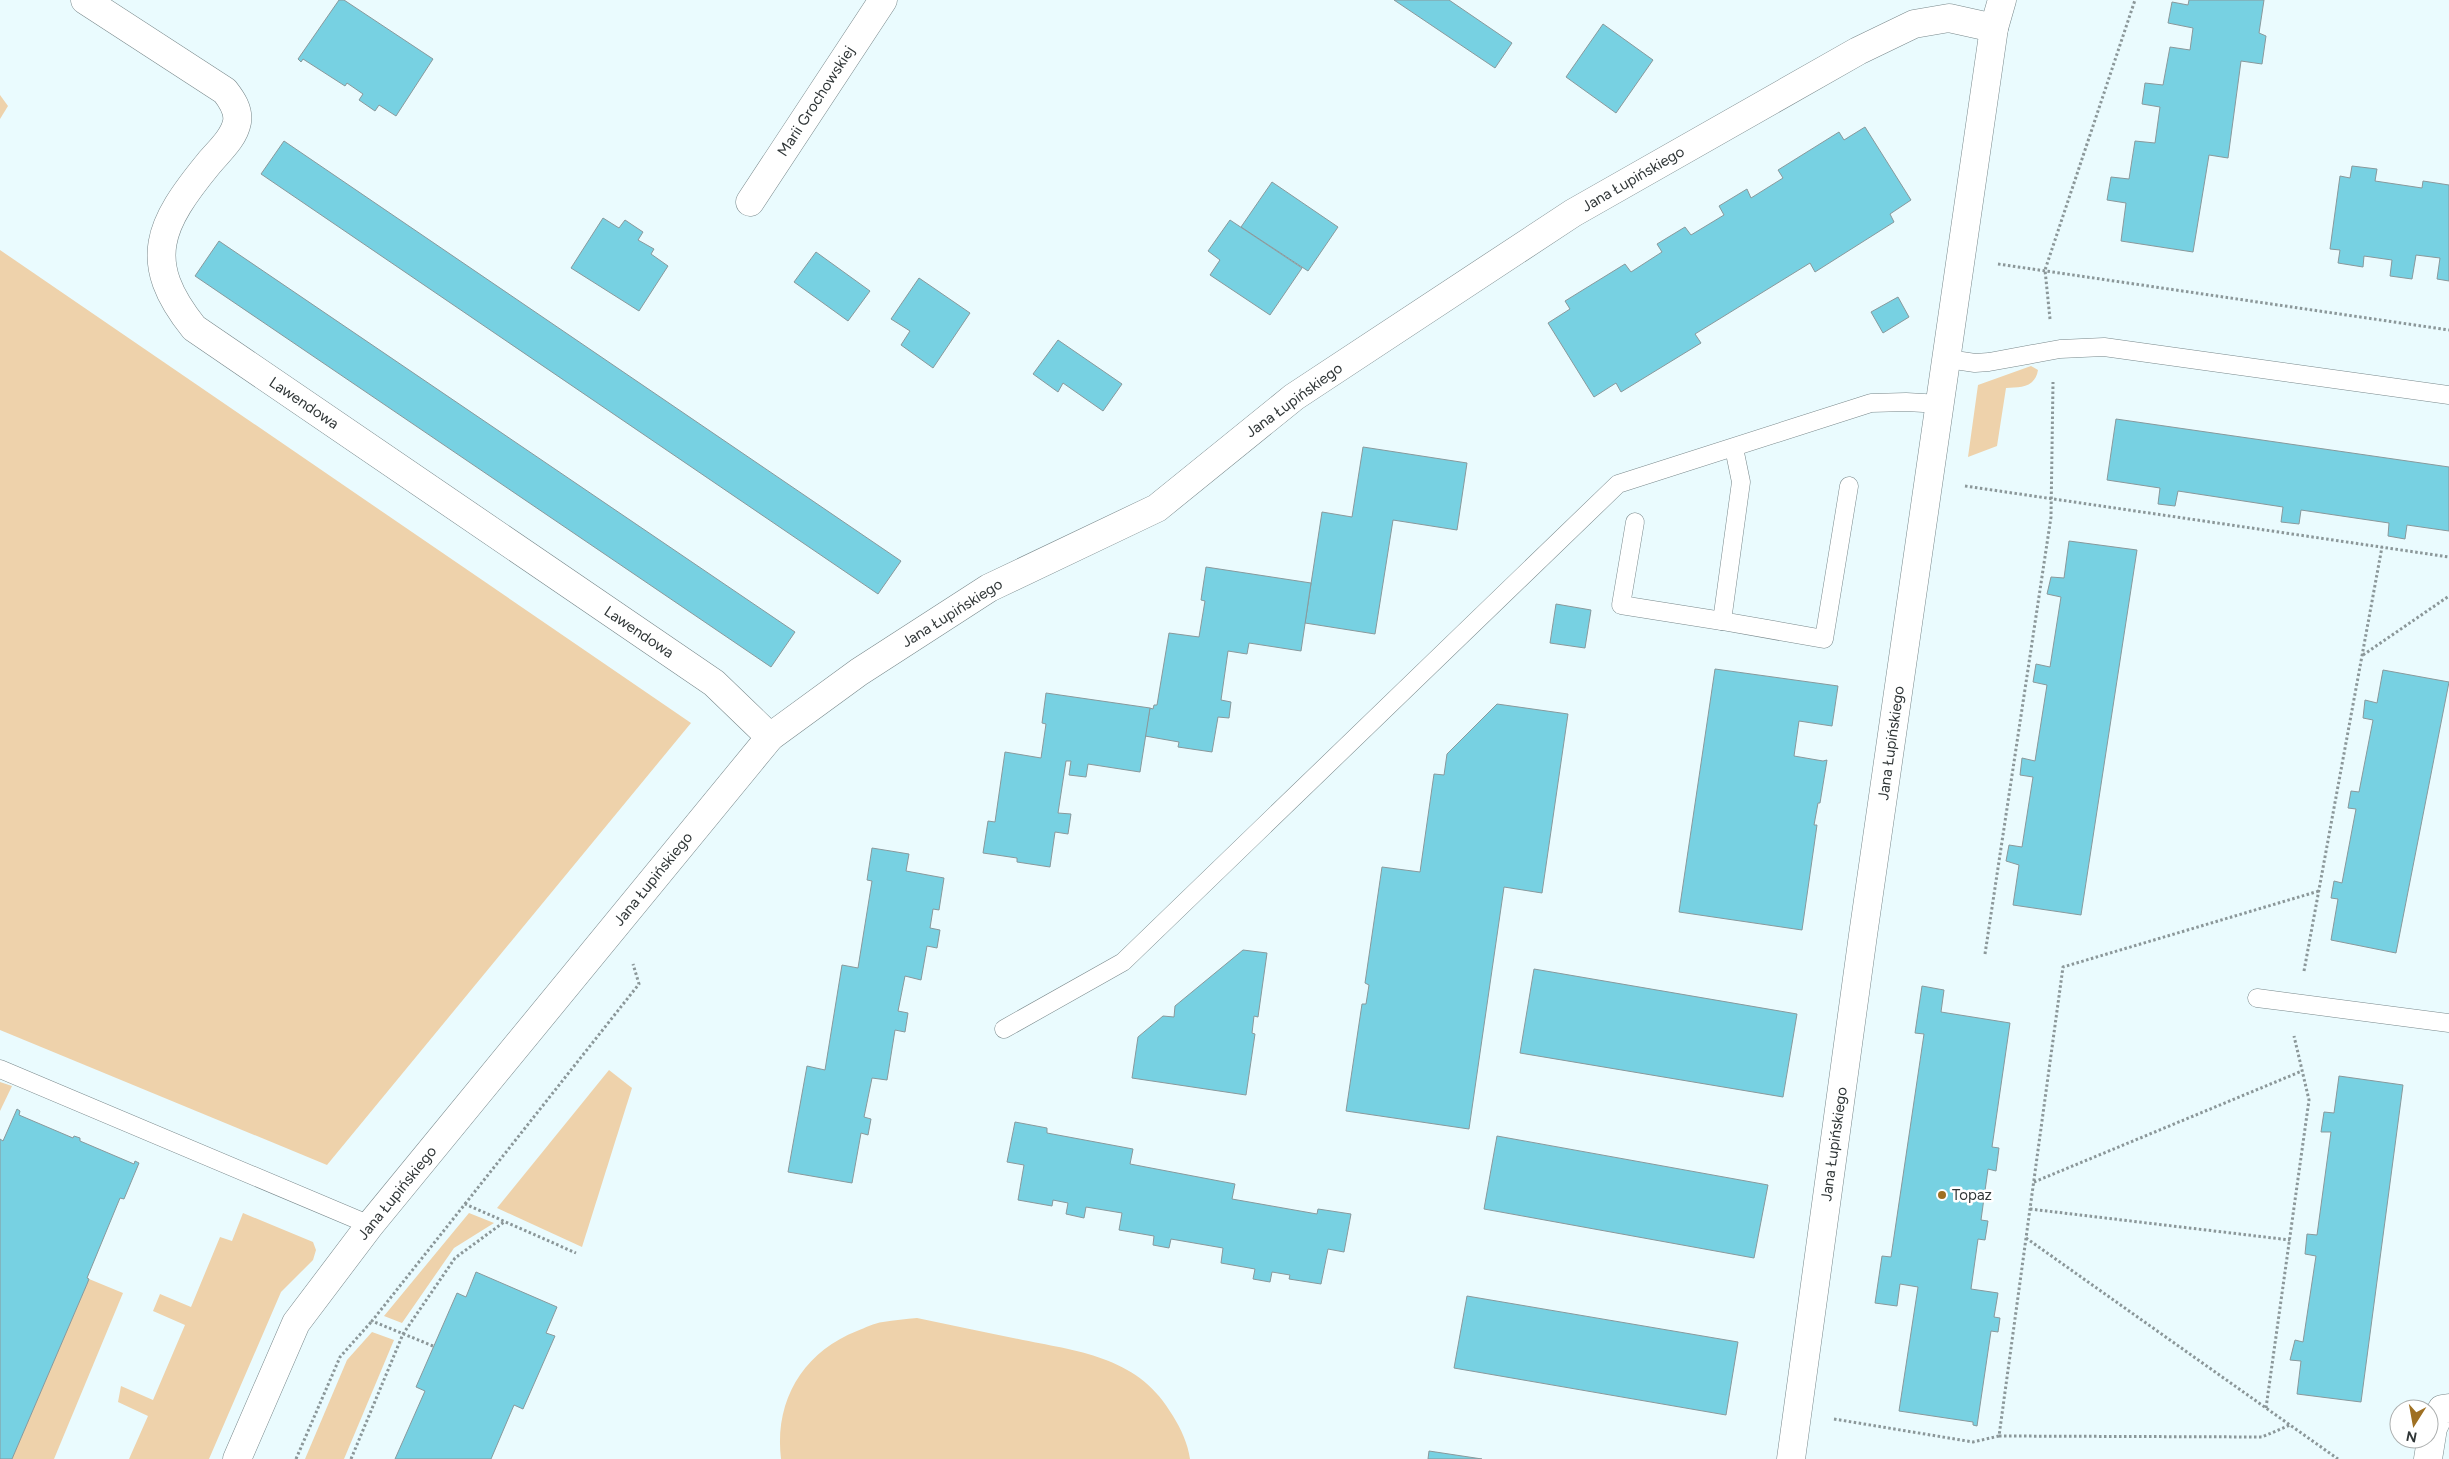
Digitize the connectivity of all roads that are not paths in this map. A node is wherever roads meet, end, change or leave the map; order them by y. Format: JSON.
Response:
{"nodes":[{"id":1,"x":85,"y":0,"type":"edge"},
{"id":2,"x":883,"y":0,"type":"edge"},
{"id":3,"x":2002,"y":0,"type":"edge"},
{"id":4,"x":1994,"y":28,"type":"junction"},
{"id":5,"x":750,"y":202,"type":"dead end"},
{"id":6,"x":1948,"y":359,"type":"junction"},
{"id":7,"x":2449,"y":395,"type":"edge"},
{"id":8,"x":1940,"y":404,"type":"junction"},
{"id":9,"x":1734,"y":448,"type":"junction"},
{"id":10,"x":1849,"y":486,"type":"dead end"},
{"id":11,"x":1635,"y":522,"type":"dead end"},
{"id":12,"x":1722,"y":621,"type":"junction"},
{"id":13,"x":770,"y":737,"type":"junction"},
{"id":14,"x":2257,"y":998,"type":"dead end"},
{"id":15,"x":2449,"y":1023,"type":"edge"},
{"id":16,"x":1004,"y":1029,"type":"dead end"},
{"id":17,"x":0,"y":1069,"type":"edge"},
{"id":18,"x":370,"y":1226,"type":"junction"},
{"id":19,"x":2449,"y":1408,"type":"edge"},
{"id":20,"x":237,"y":1459,"type":"edge"},
{"id":21,"x":1791,"y":1459,"type":"edge"},
{"id":22,"x":2428,"y":1459,"type":"edge"}],
"edges":[{"from":1,"to":13,"type":"street","name":"Lawendowa"},
{"from":2,"to":5,"type":"street","name":"Marii Grochowskiej"},
{"from":3,"to":4,"type":"street","name":"Jana Łupińskiego"},
{"from":4,"to":6,"type":"street","name":"Jana Łupińskiego"},
{"from":4,"to":13,"type":"street","name":"Jana Łupińskiego"},
{"from":6,"to":7,"type":"lane"},
{"from":6,"to":8,"type":"street","name":"Jana Łupińskiego"},
{"from":8,"to":9,"type":"lane"},
{"from":8,"to":21,"type":"street","name":"Jana Łupińskiego"},
{"from":9,"to":12,"type":"lane"},
{"from":9,"to":16,"type":"lane"},
{"from":10,"to":12,"type":"lane"},
{"from":11,"to":12,"type":"lane"},
{"from":13,"to":18,"type":"street","name":"Jana Łupińskiego"},
{"from":14,"to":15,"type":"lane"},
{"from":17,"to":18,"type":"lane"},
{"from":18,"to":20,"type":"street","name":"Jana Łupińskiego"},
{"from":19,"to":22,"type":"street"}]}
